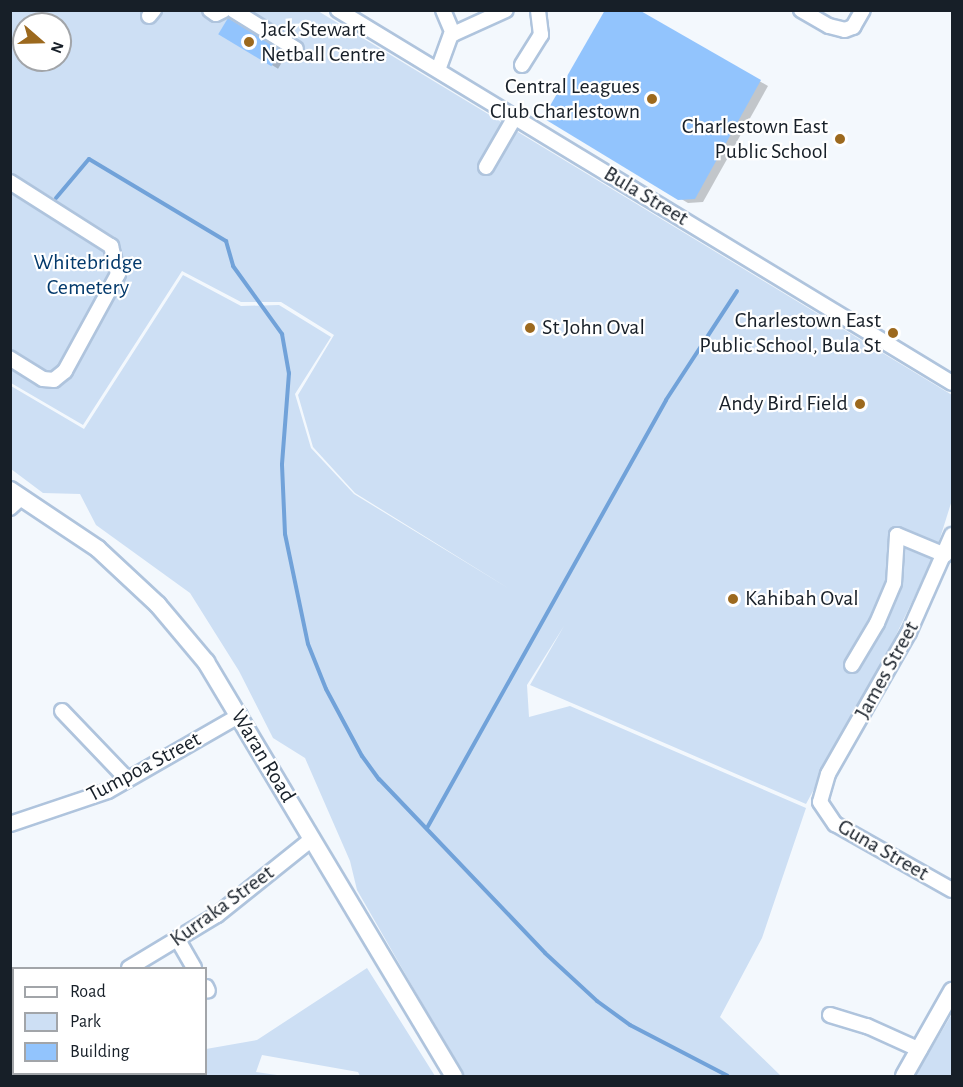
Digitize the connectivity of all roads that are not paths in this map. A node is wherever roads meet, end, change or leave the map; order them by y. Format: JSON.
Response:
{"nodes":[{"id":1,"x":210,"y":10,"type":"edge"},
{"id":2,"x":224,"y":10,"type":"edge"},
{"id":3,"x":233,"y":10,"type":"edge"},
{"id":4,"x":338,"y":10,"type":"edge"},
{"id":5,"x":443,"y":10,"type":"edge"},
{"id":6,"x":506,"y":10,"type":"edge"},
{"id":7,"x":538,"y":10,"type":"edge"},
{"id":8,"x":801,"y":10,"type":"edge"},
{"id":9,"x":863,"y":10,"type":"edge"},
{"id":10,"x":453,"y":34,"type":"junction"},
{"id":11,"x":296,"y":49,"type":"dead end"},
{"id":12,"x":522,"y":65,"type":"dead end"},
{"id":13,"x":438,"y":70,"type":"junction"},
{"id":14,"x":515,"y":117,"type":"junction"},
{"id":15,"x":486,"y":167,"type":"dead end"},
{"id":16,"x":11,"y":183,"type":"edge"},
{"id":17,"x":10,"y":358,"type":"edge"},
{"id":18,"x":952,"y":383,"type":"edge"},
{"id":19,"x":14,"y":498,"type":"edge"},
{"id":20,"x":952,"y":535,"type":"edge"},
{"id":21,"x":945,"y":555,"type":"junction"},
{"id":22,"x":852,"y":665,"type":"dead end"},
{"id":23,"x":62,"y":711,"type":"dead end"},
{"id":24,"x":240,"y":715,"type":"junction"},
{"id":25,"x":127,"y":779,"type":"junction"},
{"id":26,"x":820,"y":802,"type":"joint"},
{"id":27,"x":10,"y":824,"type":"edge"},
{"id":28,"x":312,"y":839,"type":"junction"},
{"id":29,"x":952,"y":890,"type":"edge"},
{"id":30,"x":178,"y":940,"type":"junction"},
{"id":31,"x":132,"y":967,"type":"edge"},
{"id":32,"x":193,"y":967,"type":"edge"},
{"id":33,"x":952,"y":991,"type":"edge"},
{"id":34,"x":830,"y":1015,"type":"dead end"},
{"id":35,"x":920,"y":1050,"type":"junction"},
{"id":36,"x":454,"y":1077,"type":"edge"},
{"id":37,"x":904,"y":1077,"type":"edge"}],
"edges":[{"from":1,"to":2,"type":"street"},
{"from":3,"to":11,"type":"street"},
{"from":4,"to":13,"type":"street","name":"Bula Street"},
{"from":5,"to":10,"type":"street"},
{"from":6,"to":10,"type":"street"},
{"from":7,"to":12,"type":"street"},
{"from":8,"to":9,"type":"street"},
{"from":10,"to":13,"type":"street"},
{"from":13,"to":14,"type":"street","name":"Bula Street"},
{"from":14,"to":15,"type":"street"},
{"from":14,"to":18,"type":"street","name":"Bula Street"},
{"from":16,"to":17,"type":"street"},
{"from":19,"to":24,"type":"main road","name":"Waran Road"},
{"from":20,"to":21,"type":"street","name":"James Street"},
{"from":21,"to":22,"type":"street"},
{"from":21,"to":26,"type":"street","name":"James Street"},
{"from":23,"to":25,"type":"street"},
{"from":24,"to":25,"type":"street","name":"Tumpoa Street"},
{"from":24,"to":28,"type":"main road","name":"Waran Road"},
{"from":25,"to":27,"type":"street","name":"Tumpoa Street"},
{"from":26,"to":29,"type":"street","name":"Guna Street"},
{"from":28,"to":30,"type":"street","name":"Kurraka Street"},
{"from":28,"to":36,"type":"main road","name":"Waran Road"},
{"from":30,"to":31,"type":"street","name":"Kurraka Street"},
{"from":30,"to":32,"type":"street"},
{"from":33,"to":35,"type":"main road"},
{"from":34,"to":35,"type":"street"},
{"from":35,"to":37,"type":"main road"}]}
